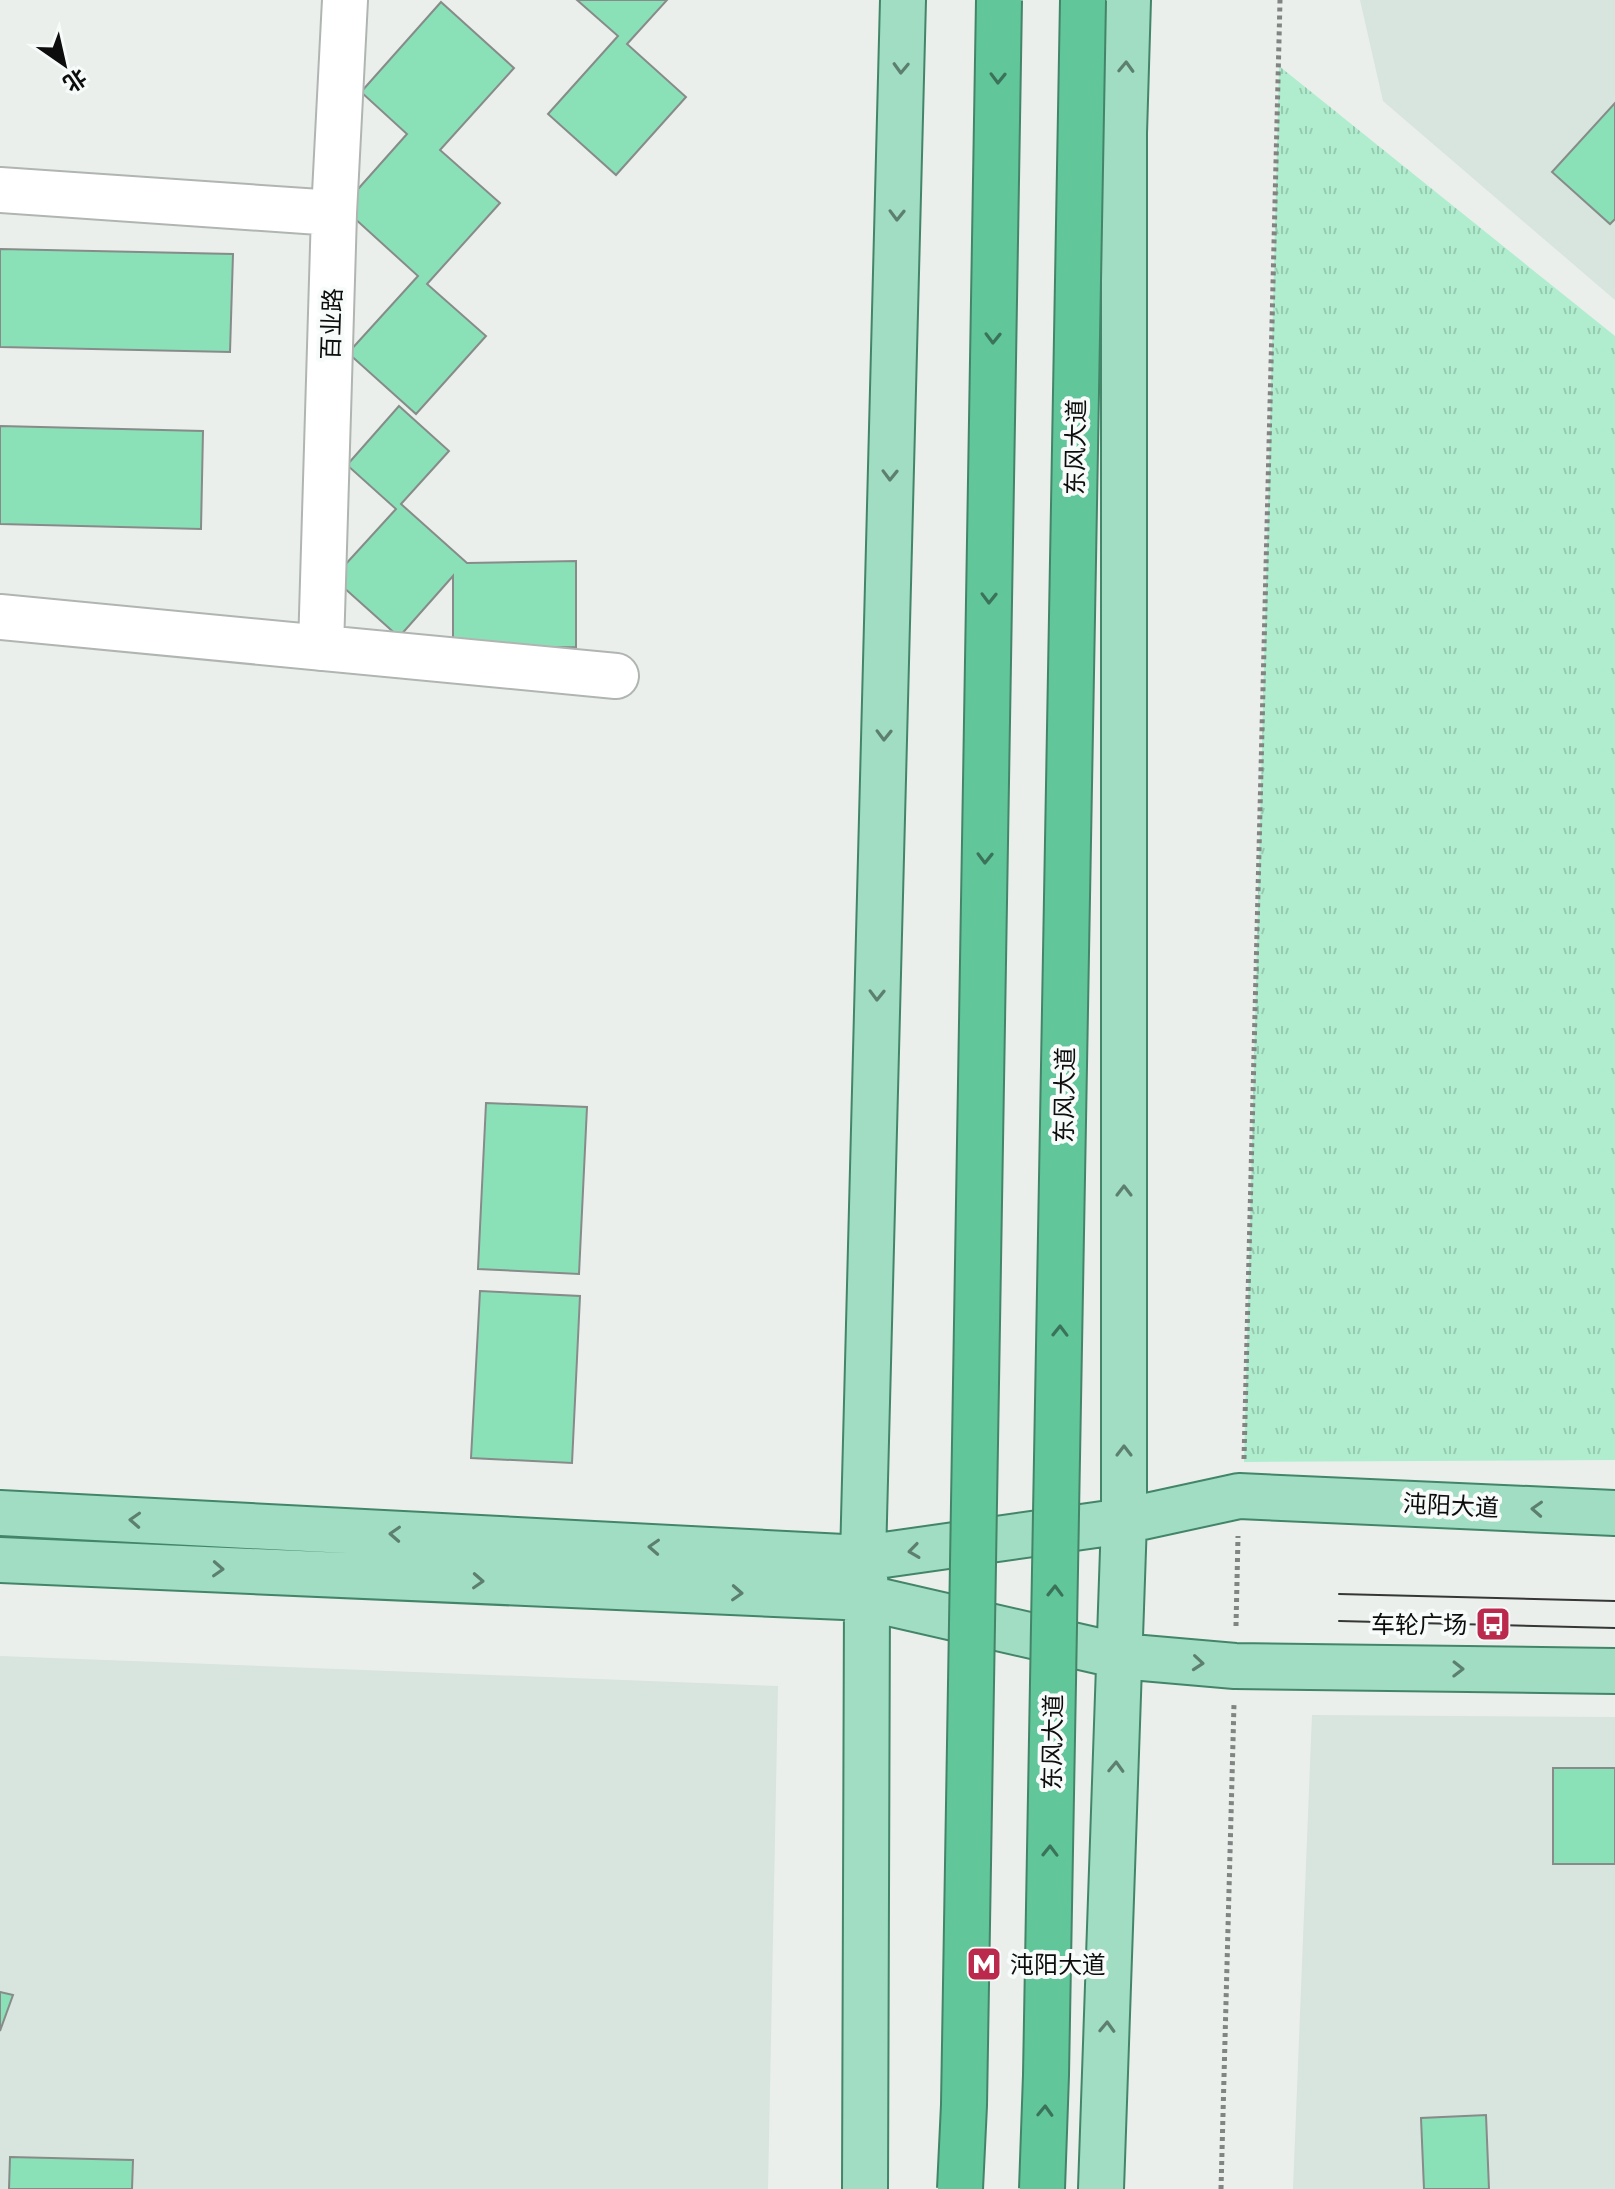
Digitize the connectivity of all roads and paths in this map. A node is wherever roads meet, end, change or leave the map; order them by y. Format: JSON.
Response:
{"nodes":[{"id":1,"x":345,"y":0,"type":"edge"},
{"id":2,"x":903,"y":0,"type":"edge"},
{"id":3,"x":999,"y":0,"type":"edge"},
{"id":4,"x":1083,"y":0,"type":"edge"},
{"id":5,"x":1128,"y":0,"type":"edge"},
{"id":6,"x":1280,"y":0,"type":"edge"},
{"id":7,"x":0,"y":190,"type":"edge"},
{"id":8,"x":334,"y":213,"type":"junction"},
{"id":9,"x":0,"y":617,"type":"edge"},
{"id":10,"x":321,"y":648,"type":"junction"},
{"id":11,"x":616,"y":676,"type":"dead end"},
{"id":12,"x":1239,"y":1496,"type":"junction"},
{"id":13,"x":0,"y":1513,"type":"edge"},
{"id":14,"x":1615,"y":1513,"type":"edge"},
{"id":15,"x":1124,"y":1521,"type":"junction"},
{"id":16,"x":0,"y":1560,"type":"edge"},
{"id":17,"x":865,"y":1578,"type":"junction"},
{"id":18,"x":1120,"y":1656,"type":"junction"},
{"id":19,"x":1235,"y":1666,"type":"junction"},
{"id":20,"x":1615,"y":1671,"type":"edge"},
{"id":21,"x":865,"y":2189,"type":"edge"},
{"id":22,"x":960,"y":2189,"type":"edge"},
{"id":23,"x":1042,"y":2189,"type":"edge"},
{"id":24,"x":1101,"y":2189,"type":"edge"},
{"id":25,"x":1221,"y":2189,"type":"edge"}],
"edges":[{"from":1,"to":8,"type":"street","name":"百业路"},
{"from":2,"to":17,"type":"main road","one_way":true},
{"from":3,"to":22,"type":"highway","one_way":true,"bridge":true},
{"from":23,"to":4,"type":"highway","name":"东风大道","one_way":true,"bridge":true},
{"from":15,"to":5,"type":"main road","one_way":true},
{"from":6,"to":12,"type":"path"},
{"from":7,"to":8,"type":"street"},
{"from":8,"to":10,"type":"street","name":"百业路"},
{"from":9,"to":10,"type":"street"},
{"from":10,"to":11,"type":"street"},
{"from":14,"to":12,"type":"main road","name":"沌阳大道","one_way":true},
{"from":12,"to":15,"type":"main road","name":"沌阳大道"},
{"from":12,"to":19,"type":"path"},
{"from":17,"to":13,"type":"main road","one_way":true},
{"from":15,"to":17,"type":"main road","name":"沌阳大道","one_way":true},
{"from":15,"to":18,"type":"main road"},
{"from":16,"to":17,"type":"main road","one_way":true},
{"from":17,"to":18,"type":"main road"},
{"from":17,"to":21,"type":"main road"},
{"from":18,"to":19,"type":"main road","one_way":true},
{"from":24,"to":18,"type":"main road","one_way":true},
{"from":19,"to":20,"type":"main road","one_way":true},
{"from":19,"to":25,"type":"path"}]}
